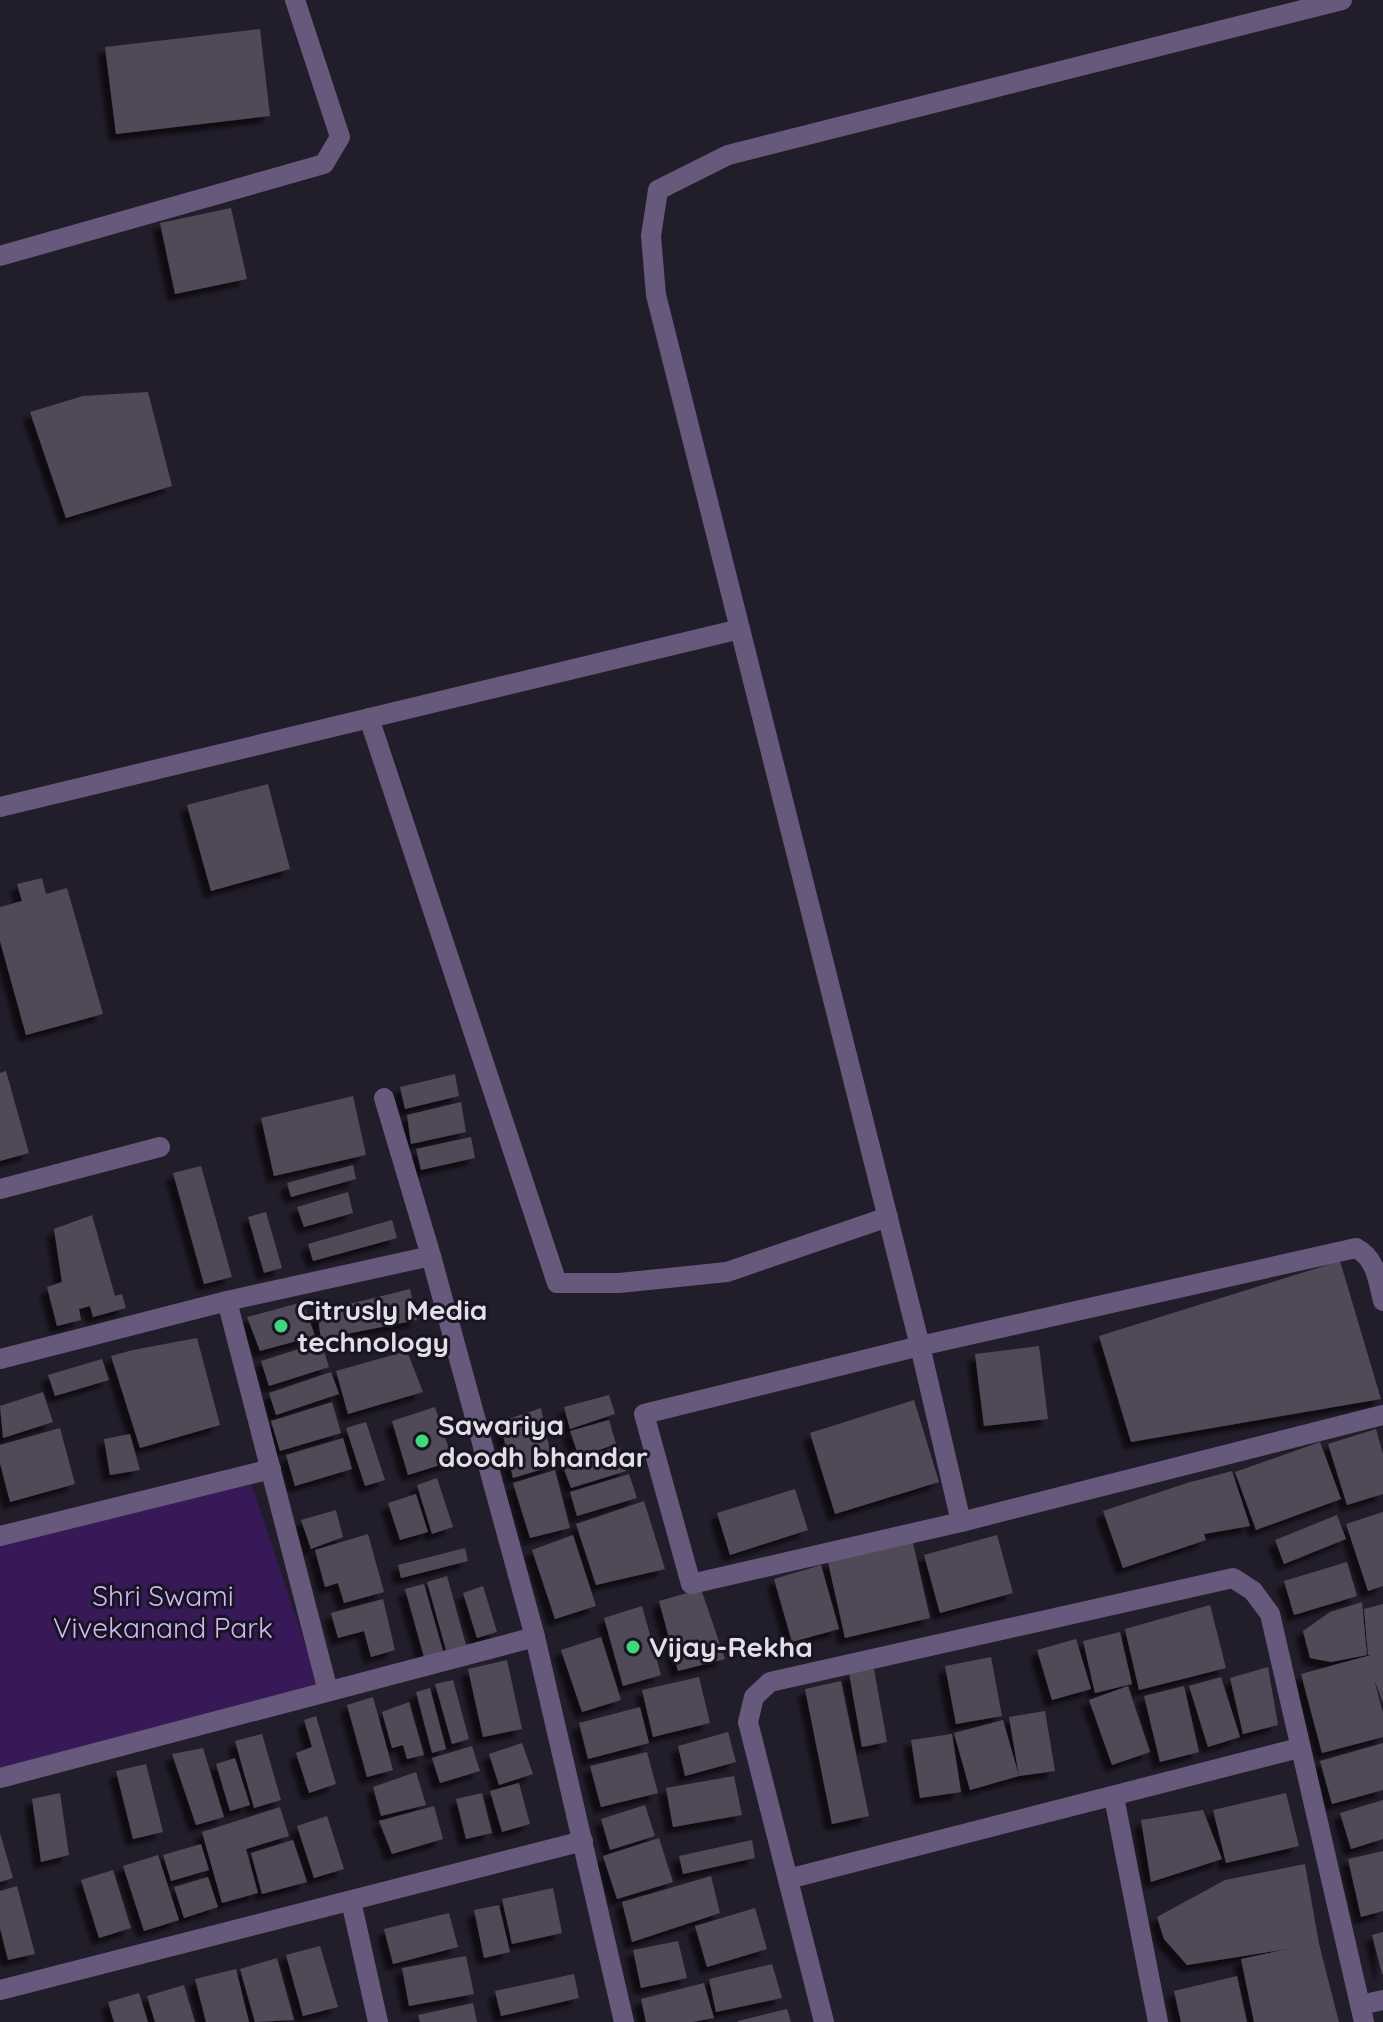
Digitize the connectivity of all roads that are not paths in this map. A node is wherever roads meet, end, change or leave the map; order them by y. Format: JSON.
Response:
{"nodes":[{"id":1,"x":295,"y":0,"type":"edge"},
{"id":2,"x":1342,"y":0,"type":"edge"},
{"id":3,"x":0,"y":256,"type":"edge"},
{"id":4,"x":740,"y":629,"type":"junction"},
{"id":5,"x":369,"y":718,"type":"junction"},
{"id":6,"x":0,"y":807,"type":"edge"},
{"id":7,"x":384,"y":1098,"type":"dead end"},
{"id":8,"x":160,"y":1147,"type":"dead end"},
{"id":9,"x":0,"y":1189,"type":"edge"},
{"id":10,"x":888,"y":1217,"type":"junction"},
{"id":11,"x":431,"y":1256,"type":"junction"},
{"id":12,"x":227,"y":1301,"type":"junction"},
{"id":13,"x":1383,"y":1301,"type":"edge"},
{"id":14,"x":920,"y":1346,"type":"junction"},
{"id":15,"x":0,"y":1359,"type":"edge"},
{"id":16,"x":1383,"y":1415,"type":"edge"},
{"id":17,"x":271,"y":1469,"type":"junction"},
{"id":18,"x":961,"y":1522,"type":"junction"},
{"id":19,"x":0,"y":1536,"type":"edge"},
{"id":20,"x":535,"y":1637,"type":"junction"},
{"id":21,"x":328,"y":1691,"type":"junction"},
{"id":22,"x":1299,"y":1748,"type":"junction"},
{"id":23,"x":0,"y":1778,"type":"edge"},
{"id":24,"x":1114,"y":1797,"type":"junction"},
{"id":25,"x":583,"y":1841,"type":"junction"},
{"id":26,"x":788,"y":1879,"type":"junction"},
{"id":27,"x":351,"y":1901,"type":"junction"},
{"id":28,"x":0,"y":1990,"type":"edge"},
{"id":29,"x":1383,"y":2000,"type":"edge"},
{"id":30,"x":1362,"y":2013,"type":"edge"},
{"id":31,"x":378,"y":2022,"type":"edge"},
{"id":32,"x":624,"y":2022,"type":"edge"},
{"id":33,"x":824,"y":2022,"type":"edge"},
{"id":34,"x":1158,"y":2022,"type":"edge"}],
"edges":[{"from":1,"to":3,"type":"street"},
{"from":2,"to":4,"type":"street"},
{"from":4,"to":5,"type":"street"},
{"from":4,"to":10,"type":"street"},
{"from":5,"to":6,"type":"street"},
{"from":5,"to":10,"type":"street"},
{"from":7,"to":11,"type":"street"},
{"from":8,"to":9,"type":"street"},
{"from":10,"to":14,"type":"street"},
{"from":11,"to":12,"type":"street"},
{"from":11,"to":20,"type":"street"},
{"from":12,"to":15,"type":"street"},
{"from":12,"to":17,"type":"street"},
{"from":13,"to":14,"type":"street"},
{"from":14,"to":18,"type":"street"},
{"from":14,"to":18,"type":"street"},
{"from":16,"to":18,"type":"street"},
{"from":17,"to":19,"type":"street"},
{"from":17,"to":21,"type":"street"},
{"from":20,"to":21,"type":"street"},
{"from":20,"to":25,"type":"street"},
{"from":21,"to":23,"type":"street"},
{"from":22,"to":24,"type":"street"},
{"from":22,"to":26,"type":"street"},
{"from":22,"to":30,"type":"street"},
{"from":24,"to":26,"type":"street"},
{"from":24,"to":34,"type":"street"},
{"from":25,"to":27,"type":"street"},
{"from":25,"to":32,"type":"street"},
{"from":26,"to":33,"type":"street"},
{"from":27,"to":28,"type":"street"},
{"from":27,"to":31,"type":"street"},
{"from":29,"to":30,"type":"street"}]}
